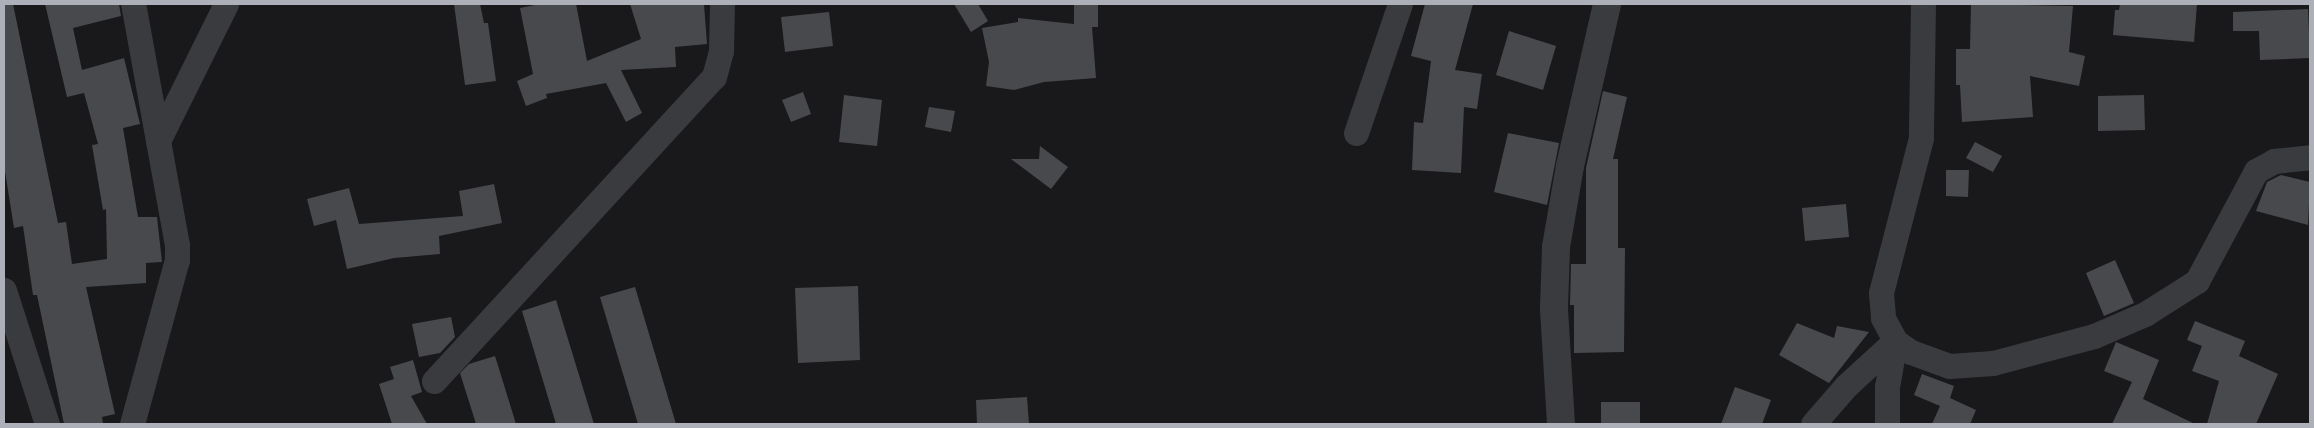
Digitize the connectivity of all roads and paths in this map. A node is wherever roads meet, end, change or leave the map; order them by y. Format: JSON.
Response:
{"nodes":[{"id":1,"x":133,"y":4,"type":"edge"},
{"id":2,"x":226,"y":4,"type":"edge"},
{"id":3,"x":722,"y":4,"type":"edge"},
{"id":4,"x":1400,"y":4,"type":"edge"},
{"id":5,"x":1607,"y":4,"type":"edge"},
{"id":6,"x":1922,"y":4,"type":"edge"},
{"id":7,"x":1356,"y":133,"type":"dead end"},
{"id":8,"x":158,"y":141,"type":"junction"},
{"id":9,"x":2310,"y":157,"type":"edge"},
{"id":10,"x":4,"y":290,"type":"edge"},
{"id":11,"x":1896,"y":341,"type":"junction"},
{"id":12,"x":434,"y":381,"type":"dead end"},
{"id":13,"x":47,"y":424,"type":"edge"},
{"id":14,"x":132,"y":424,"type":"edge"},
{"id":15,"x":1561,"y":424,"type":"edge"},
{"id":16,"x":1813,"y":424,"type":"edge"},
{"id":17,"x":1887,"y":424,"type":"edge"}],
"edges":[{"from":1,"to":8,"type":"street"},
{"from":2,"to":8,"type":"street"},
{"from":3,"to":12,"type":"street"},
{"from":4,"to":7,"type":"street"},
{"from":5,"to":15,"type":"street"},
{"from":6,"to":11,"type":"street"},
{"from":8,"to":14,"type":"street"},
{"from":9,"to":11,"type":"street"},
{"from":10,"to":13,"type":"street"},
{"from":11,"to":16,"type":"street"},
{"from":11,"to":17,"type":"street"}]}
